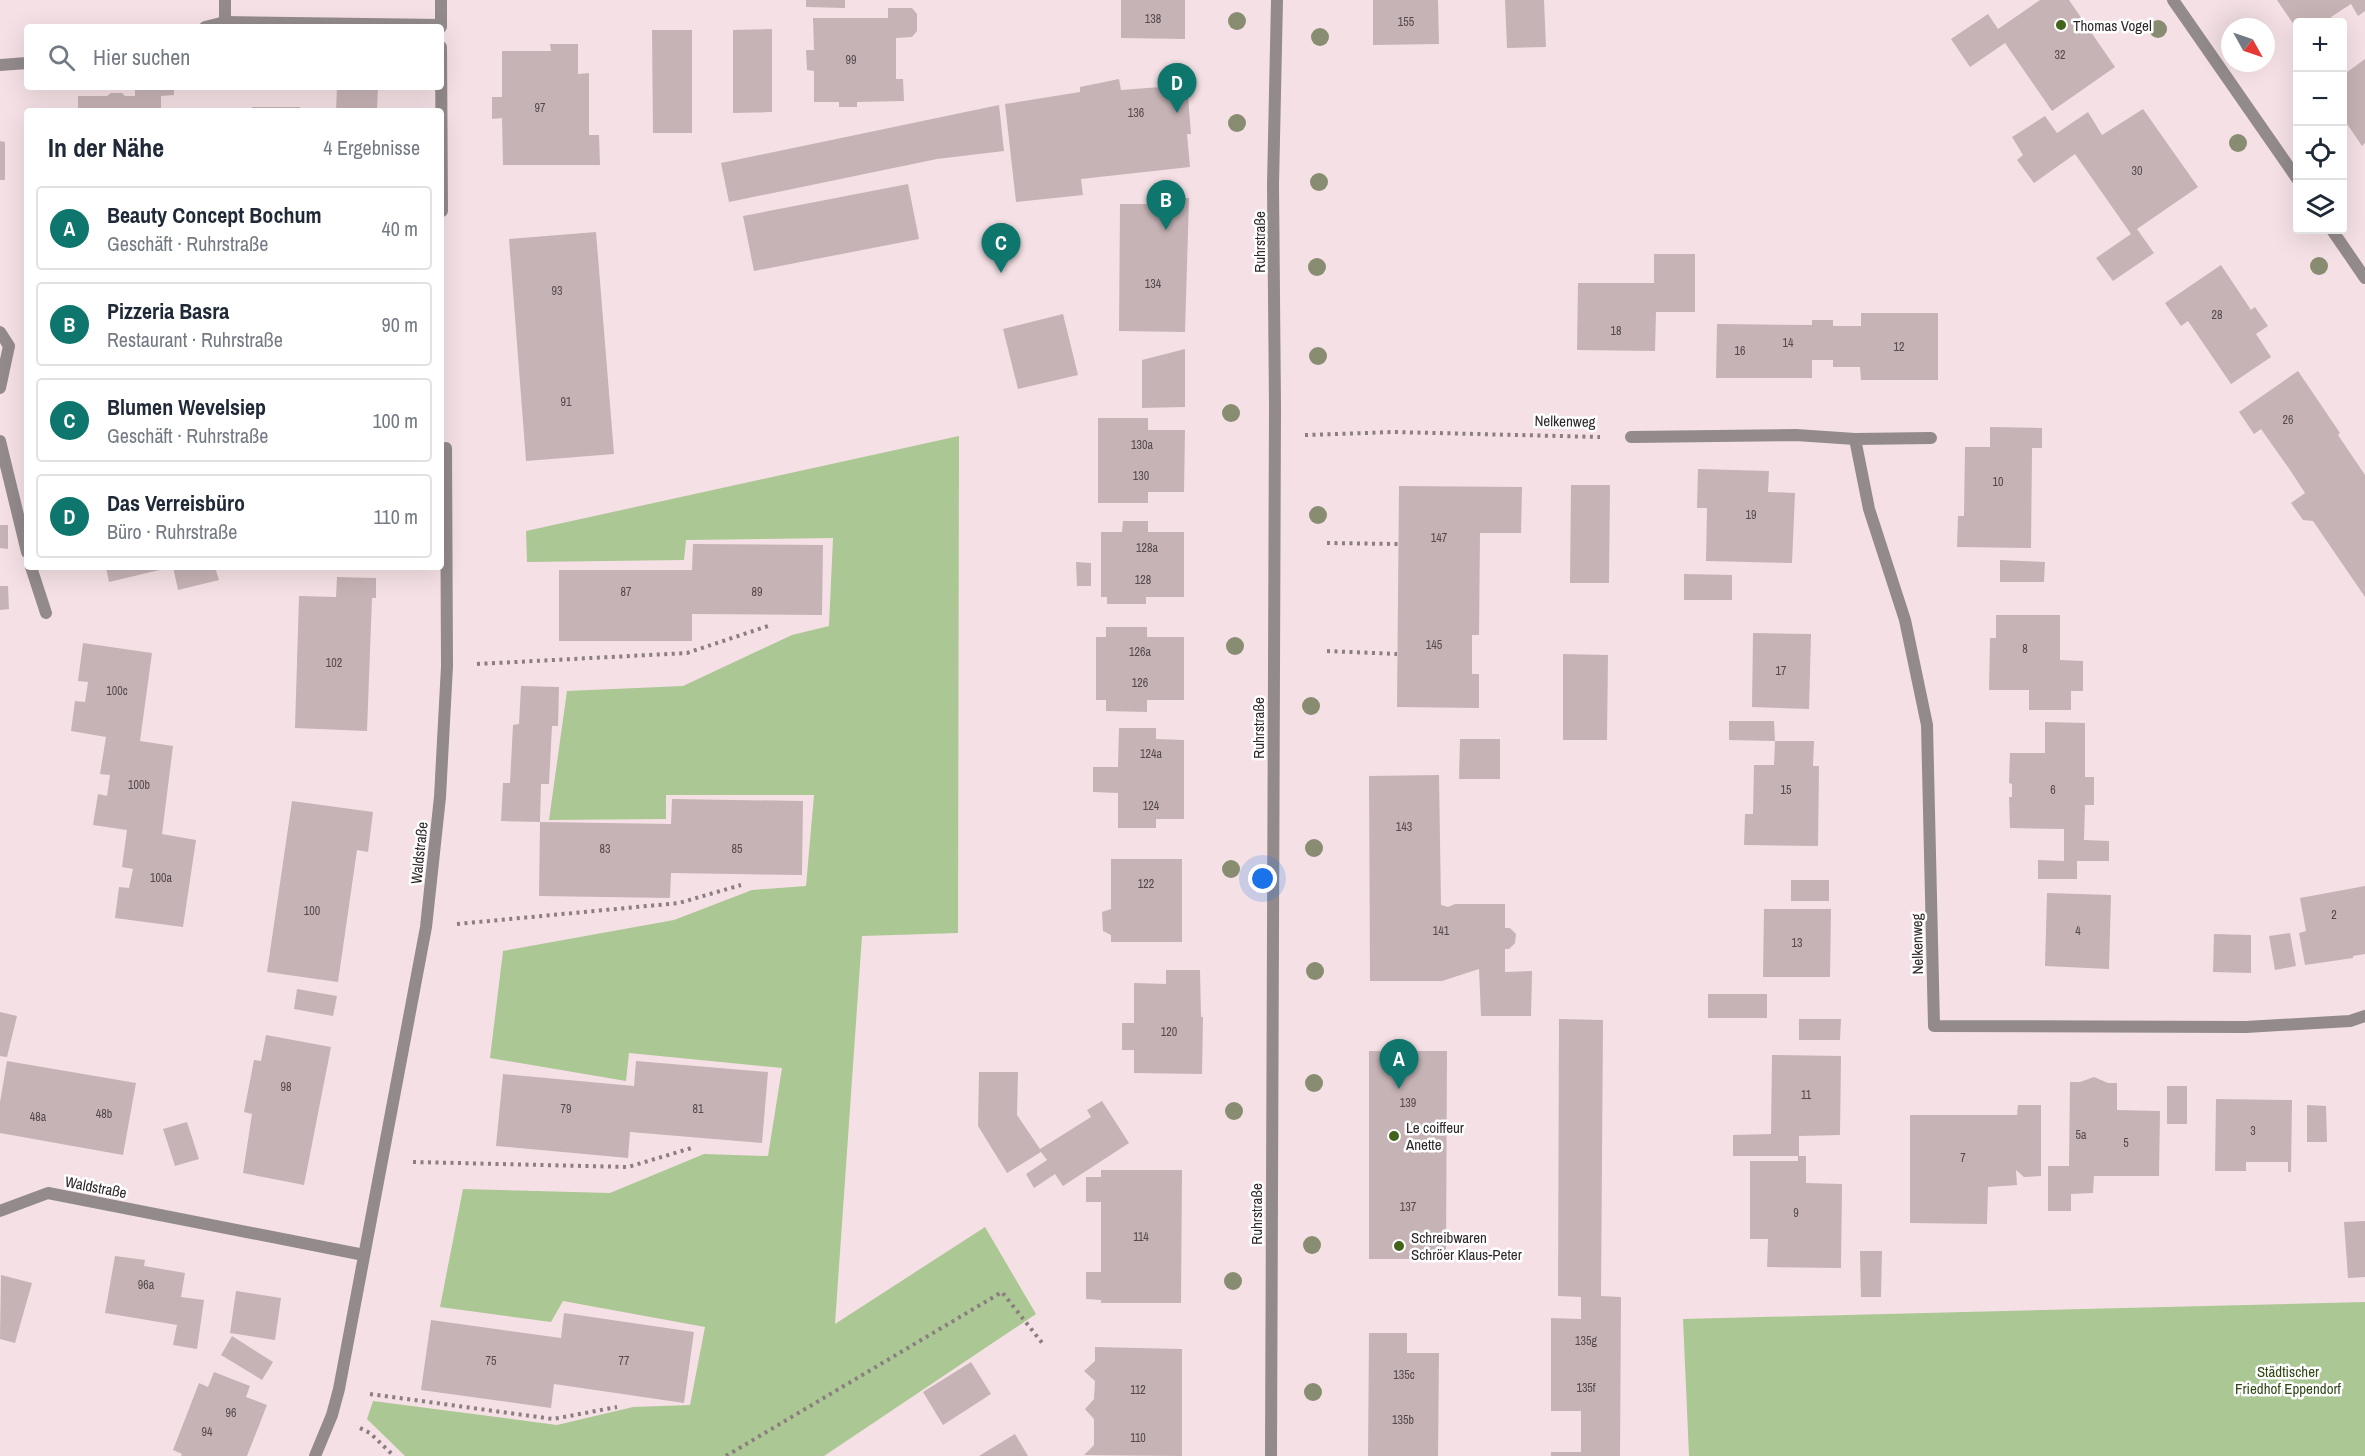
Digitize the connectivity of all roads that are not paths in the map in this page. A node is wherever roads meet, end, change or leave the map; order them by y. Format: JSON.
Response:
{"nodes":[{"id":1,"x":225,"y":0,"type":"edge"},
{"id":2,"x":441,"y":0,"type":"edge"},
{"id":3,"x":1277,"y":0,"type":"edge"},
{"id":4,"x":2173,"y":0,"type":"edge"},
{"id":5,"x":225,"y":22,"type":"junction"},
{"id":6,"x":217,"y":24,"type":"edge"},
{"id":7,"x":333,"y":24,"type":"edge"},
{"id":8,"x":441,"y":24,"type":"edge"},
{"id":9,"x":24,"y":63,"type":"edge"},
{"id":10,"x":0,"y":65,"type":"edge"},
{"id":11,"x":441,"y":90,"type":"edge"},
{"id":12,"x":441,"y":108,"type":"edge"},
{"id":13,"x":2293,"y":173,"type":"edge"},
{"id":14,"x":2335,"y":234,"type":"edge"},
{"id":15,"x":2365,"y":278,"type":"edge"},
{"id":16,"x":0,"y":332,"type":"edge"},
{"id":17,"x":0,"y":388,"type":"edge"},
{"id":18,"x":1631,"y":437,"type":"road end"},
{"id":19,"x":1931,"y":438,"type":"dead end"},
{"id":20,"x":1855,"y":439,"type":"junction"},
{"id":21,"x":0,"y":441,"type":"edge"},
{"id":22,"x":446,"y":448,"type":"dead end"},
{"id":23,"x":24,"y":540,"type":"edge"},
{"id":24,"x":32,"y":570,"type":"edge"},
{"id":25,"x":46,"y":614,"type":"dead end"},
{"id":26,"x":2365,"y":1016,"type":"edge"},
{"id":27,"x":0,"y":1211,"type":"edge"},
{"id":28,"x":364,"y":1255,"type":"junction"},
{"id":29,"x":315,"y":1456,"type":"edge"},
{"id":30,"x":1271,"y":1456,"type":"edge"}],
"edges":[{"from":1,"to":5,"type":"street"},
{"from":2,"to":8,"type":"street"},
{"from":3,"to":30,"type":"street","name":"Ruhrstraße"},
{"from":4,"to":13,"type":"street"},
{"from":5,"to":6,"type":"street"},
{"from":5,"to":7,"type":"street"},
{"from":9,"to":10,"type":"street"},
{"from":11,"to":12,"type":"street"},
{"from":14,"to":15,"type":"street"},
{"from":16,"to":17,"type":"street"},
{"from":18,"to":20,"type":"street"},
{"from":19,"to":20,"type":"street"},
{"from":20,"to":26,"type":"street","name":"Nelkenweg"},
{"from":21,"to":23,"type":"street"},
{"from":22,"to":28,"type":"street","name":"Waldstraße"},
{"from":24,"to":25,"type":"street"},
{"from":27,"to":28,"type":"street","name":"Waldstraße"},
{"from":28,"to":29,"type":"street","name":"Waldstraße"}]}
